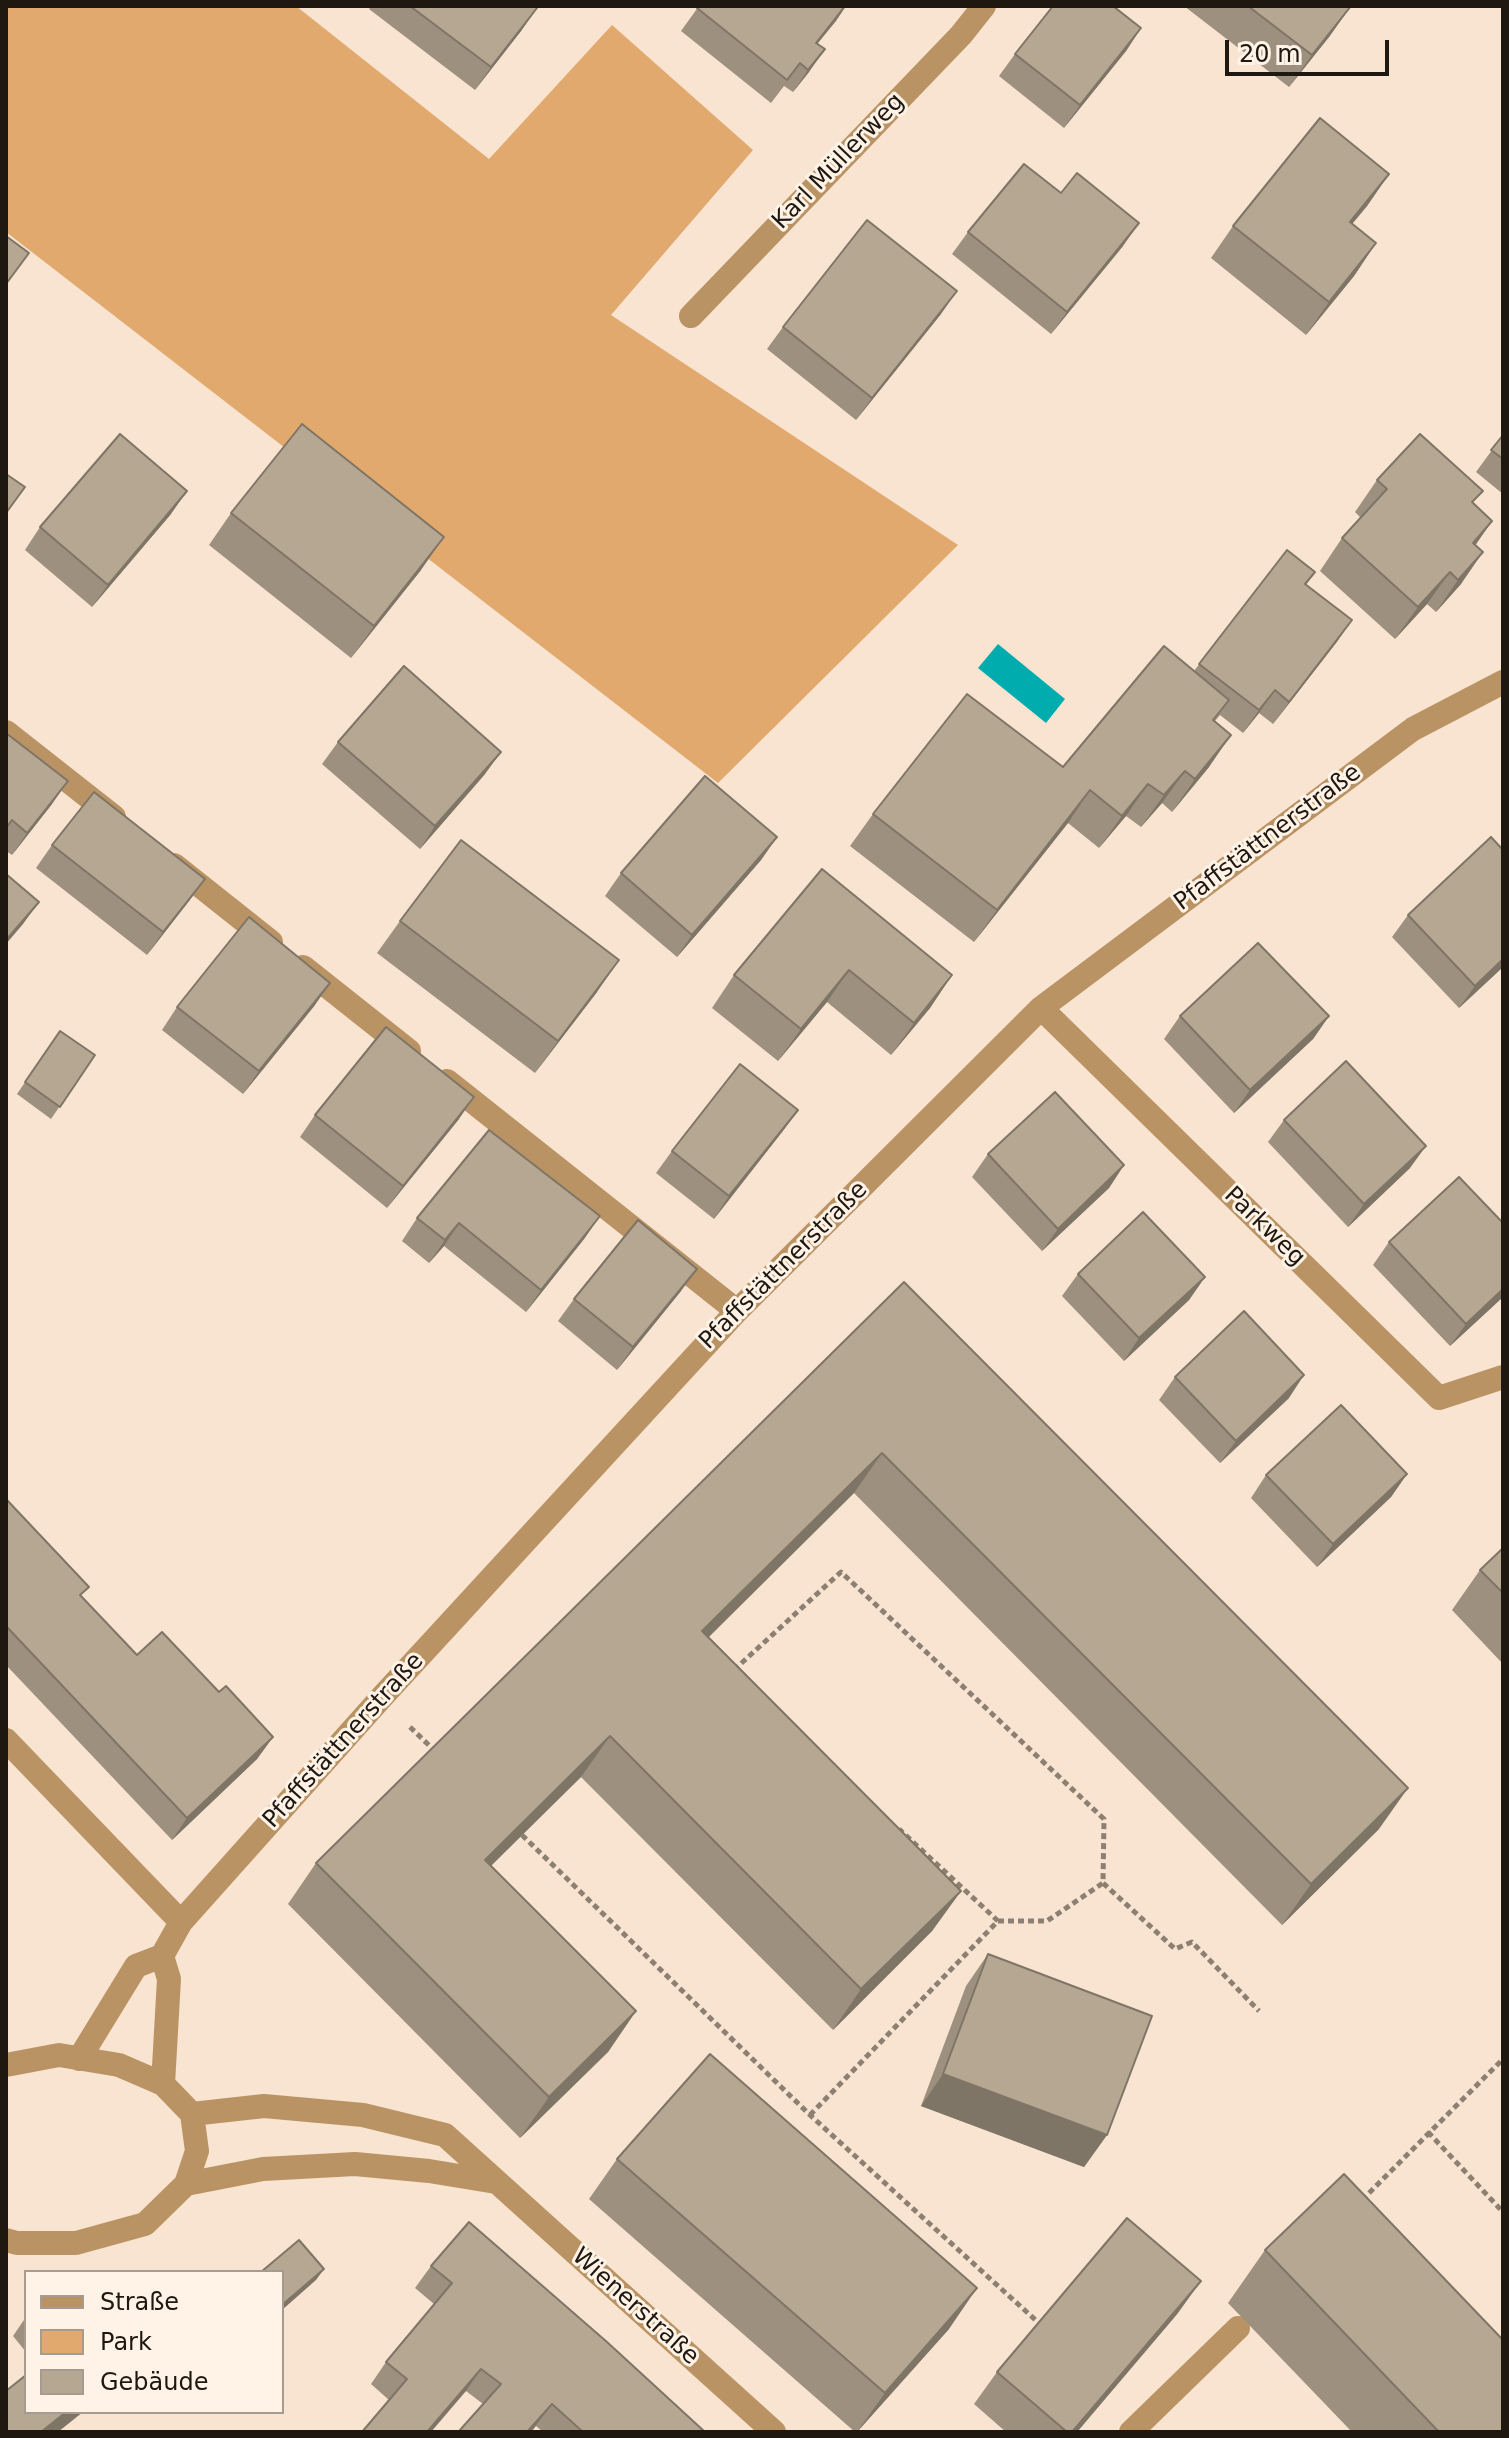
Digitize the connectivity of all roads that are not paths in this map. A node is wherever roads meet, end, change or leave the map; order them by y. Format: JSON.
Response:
{"nodes":[{"id":1,"x":984,"y":6,"type":"edge"},
{"id":2,"x":691,"y":316,"type":"dead end"},
{"id":3,"x":1503,"y":682,"type":"edge"},
{"id":4,"x":6,"y":732,"type":"edge"},
{"id":5,"x":130,"y":830,"type":"edge"},
{"id":6,"x":155,"y":850,"type":"edge"},
{"id":7,"x":1041,"y":1008,"type":"junction"},
{"id":8,"x":737,"y":1311,"type":"junction"},
{"id":9,"x":1503,"y":1377,"type":"edge"},
{"id":10,"x":6,"y":1740,"type":"edge"},
{"id":11,"x":181,"y":1922,"type":"junction"},
{"id":12,"x":162,"y":1956,"type":"junction"},
{"id":13,"x":79,"y":2059,"type":"junction"},
{"id":14,"x":6,"y":2065,"type":"edge"},
{"id":15,"x":163,"y":2084,"type":"junction"},
{"id":16,"x":192,"y":2114,"type":"junction"},
{"id":17,"x":496,"y":2182,"type":"junction"},
{"id":18,"x":186,"y":2184,"type":"junction"},
{"id":19,"x":10,"y":2245,"type":"edge"},
{"id":20,"x":1238,"y":2328,"type":"dead end"},
{"id":21,"x":774,"y":2432,"type":"edge"},
{"id":22,"x":1131,"y":2432,"type":"edge"}],
"edges":[{"from":1,"to":2,"type":"street","name":"Karl Müllerweg"},
{"from":3,"to":7,"type":"street","name":"Pfaffstättnerstraße"},
{"from":4,"to":5,"type":"street"},
{"from":6,"to":8,"type":"street"},
{"from":7,"to":8,"type":"street","name":"Pfaffstättnerstraße"},
{"from":7,"to":9,"type":"street","name":"Parkweg"},
{"from":8,"to":11,"type":"street","name":"Pfaffstättnerstraße"},
{"from":10,"to":11,"type":"street"},
{"from":11,"to":12,"type":"street","name":"Pfaffstättnerstraße"},
{"from":12,"to":13,"type":"street","name":"Pfaffstättnerstraße"},
{"from":12,"to":15,"type":"street"},
{"from":13,"to":14,"type":"street"},
{"from":13,"to":15,"type":"street"},
{"from":15,"to":16,"type":"street"},
{"from":16,"to":17,"type":"street","name":"Wienerstraße"},
{"from":16,"to":18,"type":"street"},
{"from":17,"to":18,"type":"street"},
{"from":17,"to":21,"type":"street","name":"Wienerstraße"},
{"from":18,"to":19,"type":"street"},
{"from":20,"to":22,"type":"street"}]}
